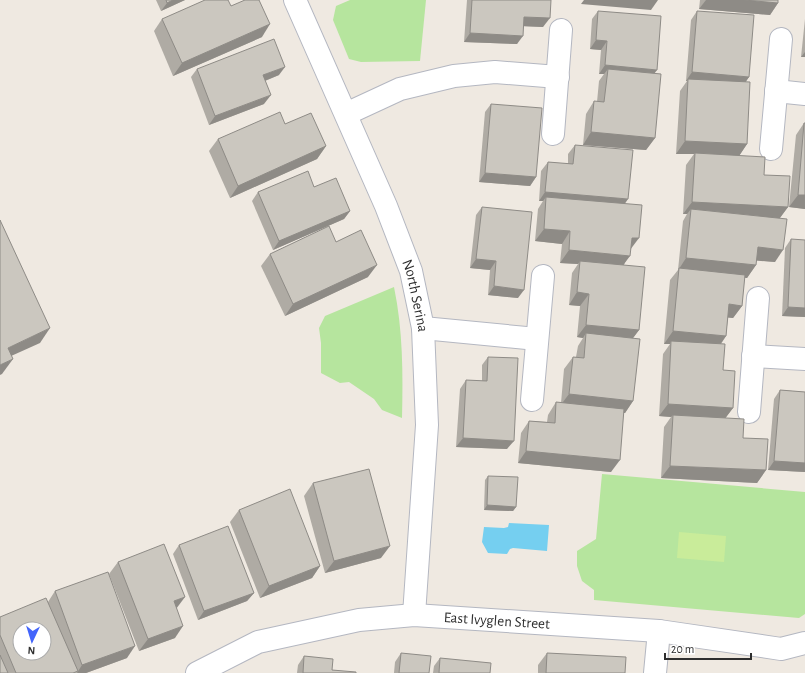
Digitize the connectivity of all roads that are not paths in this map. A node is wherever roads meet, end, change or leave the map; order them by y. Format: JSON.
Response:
{"nodes":[{"id":1,"x":295,"y":0,"type":"edge"},
{"id":2,"x":561,"y":30,"type":"dead end"},
{"id":3,"x":781,"y":39,"type":"dead end"},
{"id":4,"x":558,"y":77,"type":"junction"},
{"id":5,"x":776,"y":91,"type":"junction"},
{"id":6,"x":805,"y":94,"type":"edge"},
{"id":7,"x":346,"y":114,"type":"junction"},
{"id":8,"x":553,"y":134,"type":"dead end"},
{"id":9,"x":771,"y":149,"type":"dead end"},
{"id":10,"x":543,"y":276,"type":"dead end"},
{"id":11,"x":758,"y":298,"type":"dead end"},
{"id":12,"x":422,"y":328,"type":"junction"},
{"id":13,"x":537,"y":340,"type":"junction"},
{"id":14,"x":753,"y":356,"type":"junction"},
{"id":15,"x":805,"y":359,"type":"edge"},
{"id":16,"x":532,"y":400,"type":"dead end"},
{"id":17,"x":749,"y":412,"type":"dead end"},
{"id":18,"x":414,"y":615,"type":"junction"},
{"id":19,"x":659,"y":631,"type":"junction"},
{"id":20,"x":805,"y":644,"type":"edge"},
{"id":21,"x":197,"y":673,"type":"edge"},
{"id":22,"x":655,"y":673,"type":"edge"}],
"edges":[{"from":1,"to":7,"type":"street","name":"North Serina"},
{"from":2,"to":4,"type":"street"},
{"from":3,"to":5,"type":"street"},
{"from":4,"to":7,"type":"street"},
{"from":4,"to":8,"type":"street"},
{"from":5,"to":6,"type":"street"},
{"from":5,"to":9,"type":"street"},
{"from":7,"to":12,"type":"street","name":"North Serina"},
{"from":10,"to":13,"type":"street"},
{"from":11,"to":14,"type":"street"},
{"from":12,"to":13,"type":"street"},
{"from":12,"to":18,"type":"street","name":"North Serina"},
{"from":13,"to":16,"type":"street"},
{"from":14,"to":15,"type":"street"},
{"from":14,"to":17,"type":"street"},
{"from":18,"to":19,"type":"street","name":"East Ivyglen Street"},
{"from":18,"to":21,"type":"street","name":"East Ivyglen Street"},
{"from":19,"to":20,"type":"street","name":"East Ivyglen Street"},
{"from":19,"to":22,"type":"street"}]}
